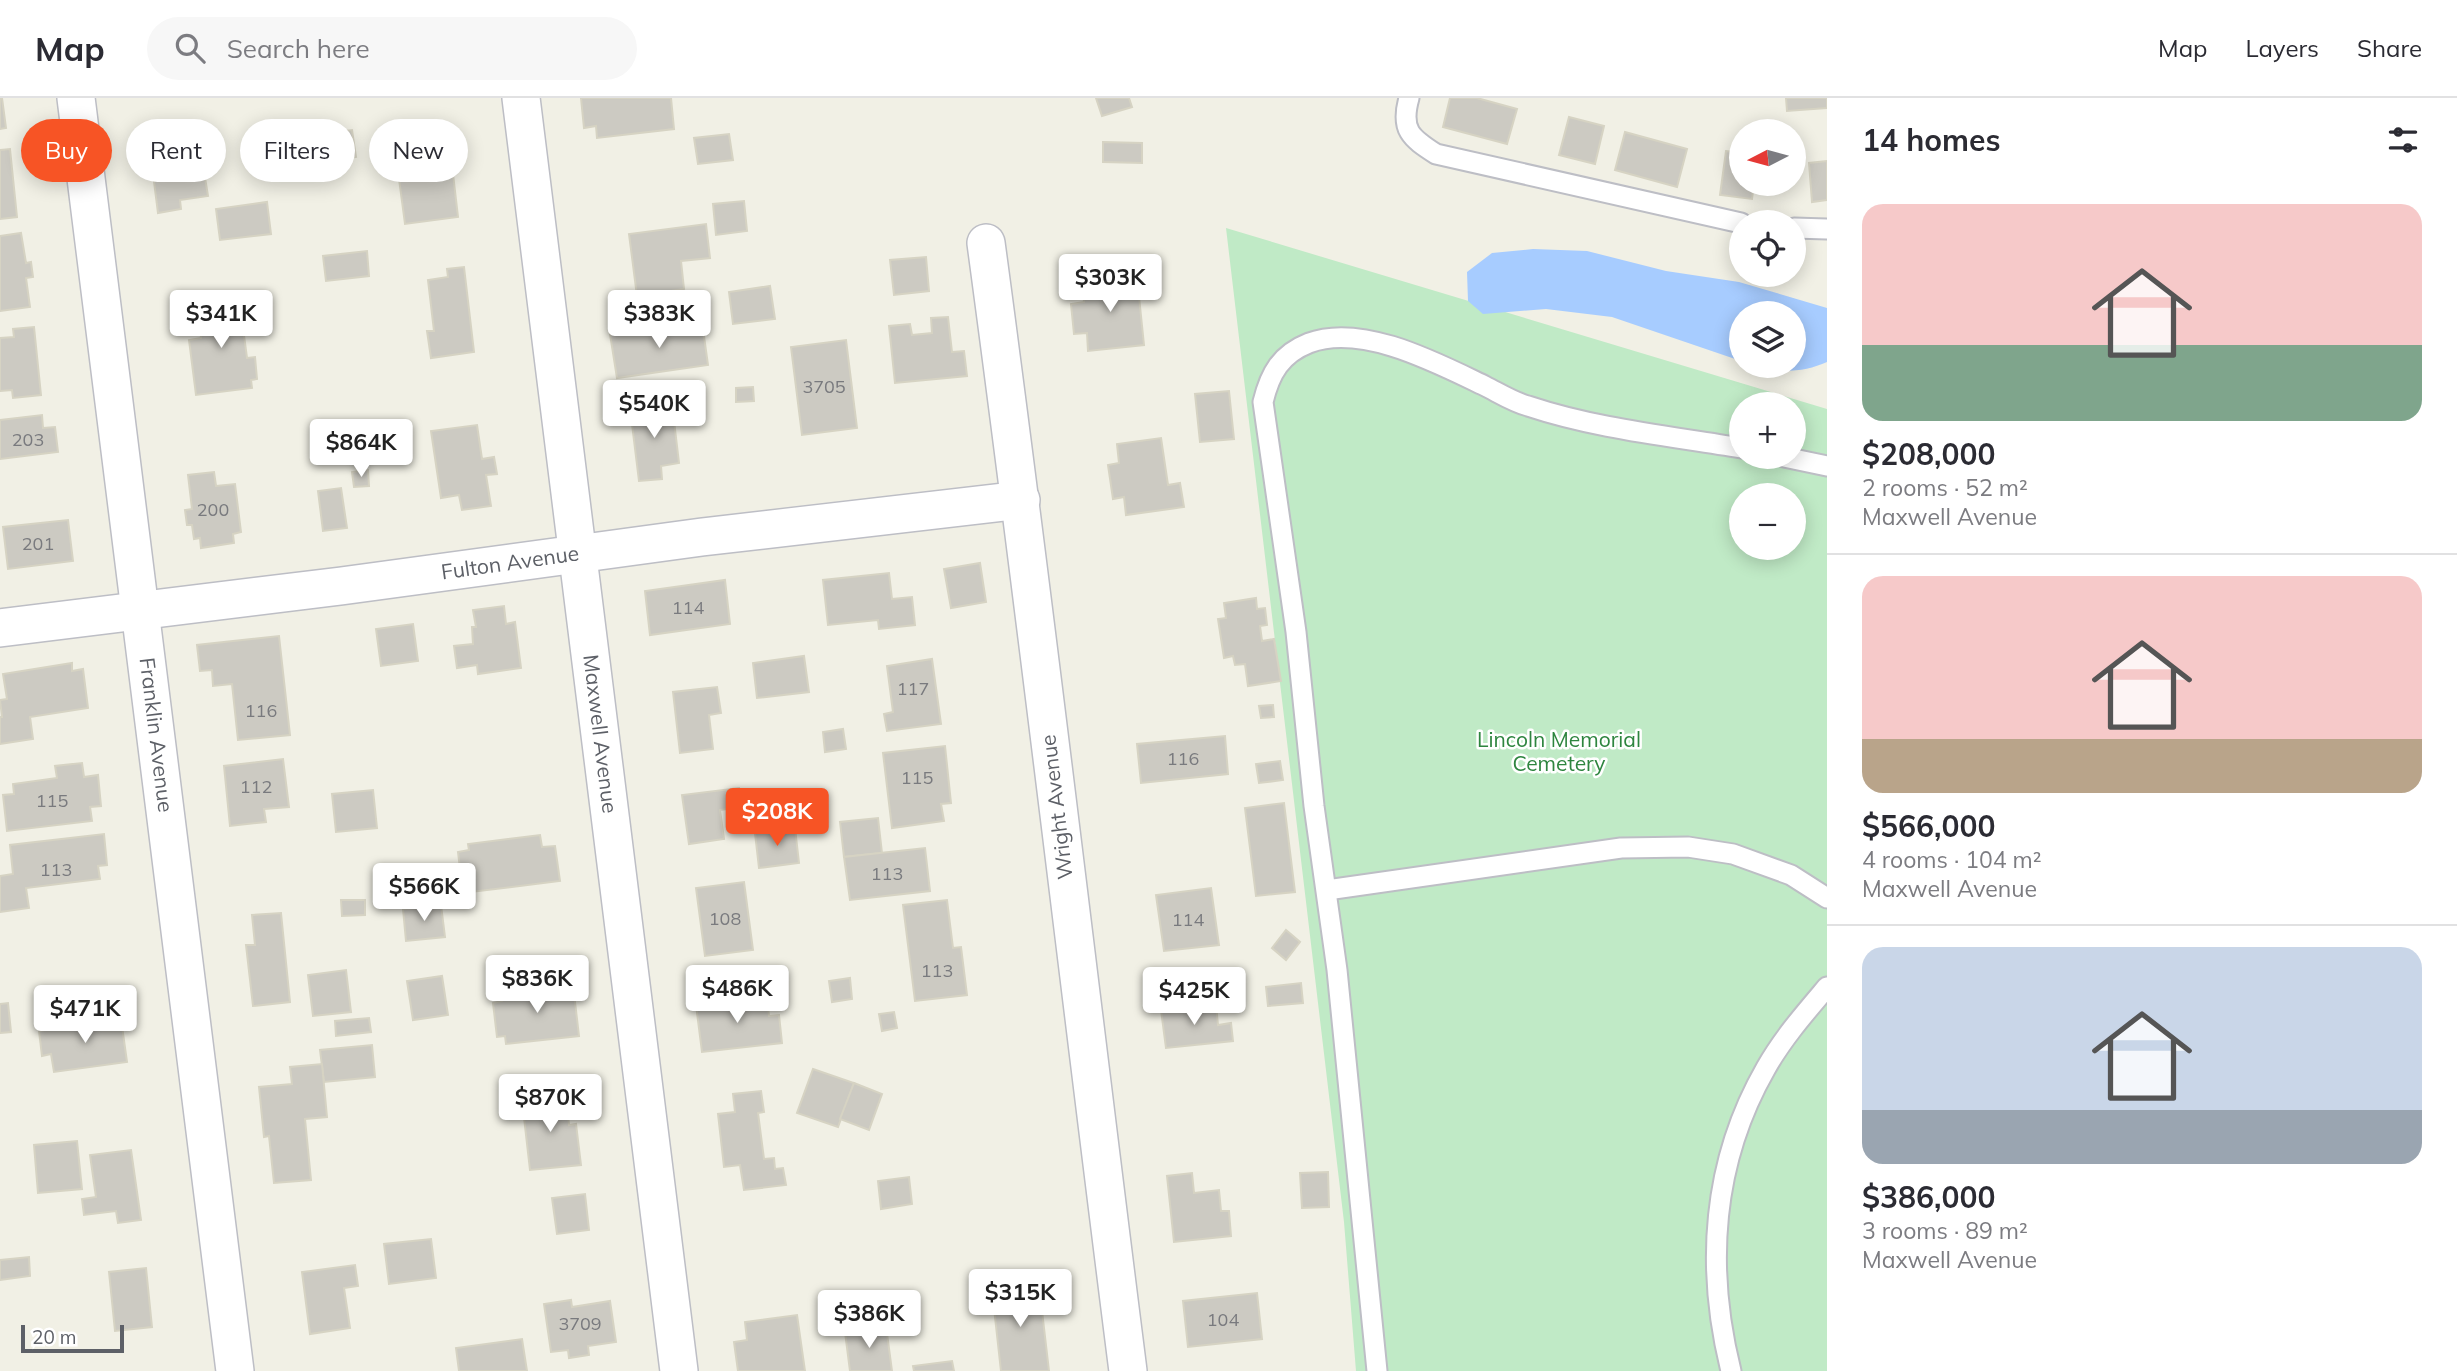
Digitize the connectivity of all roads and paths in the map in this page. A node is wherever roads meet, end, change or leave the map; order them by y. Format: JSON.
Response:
{"nodes":[{"id":1,"x":76,"y":98,"type":"edge"},
{"id":2,"x":521,"y":98,"type":"edge"},
{"id":3,"x":1409,"y":98,"type":"edge"},
{"id":4,"x":1729,"y":220,"type":"edge"},
{"id":5,"x":1806,"y":228,"type":"edge"},
{"id":6,"x":1827,"y":229,"type":"edge"},
{"id":7,"x":986,"y":243,"type":"dead end"},
{"id":8,"x":1729,"y":445,"type":"edge"},
{"id":9,"x":1806,"y":462,"type":"edge"},
{"id":10,"x":1827,"y":466,"type":"edge"},
{"id":11,"x":1021,"y":500,"type":"junction"},
{"id":12,"x":577,"y":554,"type":"junction"},
{"id":13,"x":140,"y":611,"type":"junction"},
{"id":14,"x":0,"y":628,"type":"edge"},
{"id":15,"x":1327,"y":890,"type":"junction"},
{"id":16,"x":1827,"y":898,"type":"edge"},
{"id":17,"x":1827,"y":987,"type":"edge"},
{"id":18,"x":235,"y":1371,"type":"edge"},
{"id":19,"x":679,"y":1371,"type":"edge"},
{"id":20,"x":1128,"y":1371,"type":"edge"},
{"id":21,"x":1377,"y":1371,"type":"edge"},
{"id":22,"x":1731,"y":1371,"type":"edge"}],
"edges":[{"from":1,"to":13,"type":"street","name":"Franklin Avenue"},
{"from":2,"to":12,"type":"street","name":"Maxwell Avenue"},
{"from":3,"to":4,"type":"lane"},
{"from":5,"to":6,"type":"lane"},
{"from":7,"to":11,"type":"street","name":"Wright Avenue"},
{"from":8,"to":15,"type":"lane"},
{"from":9,"to":10,"type":"lane"},
{"from":11,"to":12,"type":"street","name":"Fulton Avenue"},
{"from":11,"to":20,"type":"street","name":"Wright Avenue"},
{"from":12,"to":13,"type":"street","name":"Fulton Avenue"},
{"from":12,"to":19,"type":"street","name":"Maxwell Avenue"},
{"from":13,"to":14,"type":"street","name":"Fulton Avenue"},
{"from":13,"to":18,"type":"street","name":"Franklin Avenue"},
{"from":15,"to":16,"type":"lane"},
{"from":15,"to":21,"type":"lane"},
{"from":17,"to":22,"type":"lane"}]}
